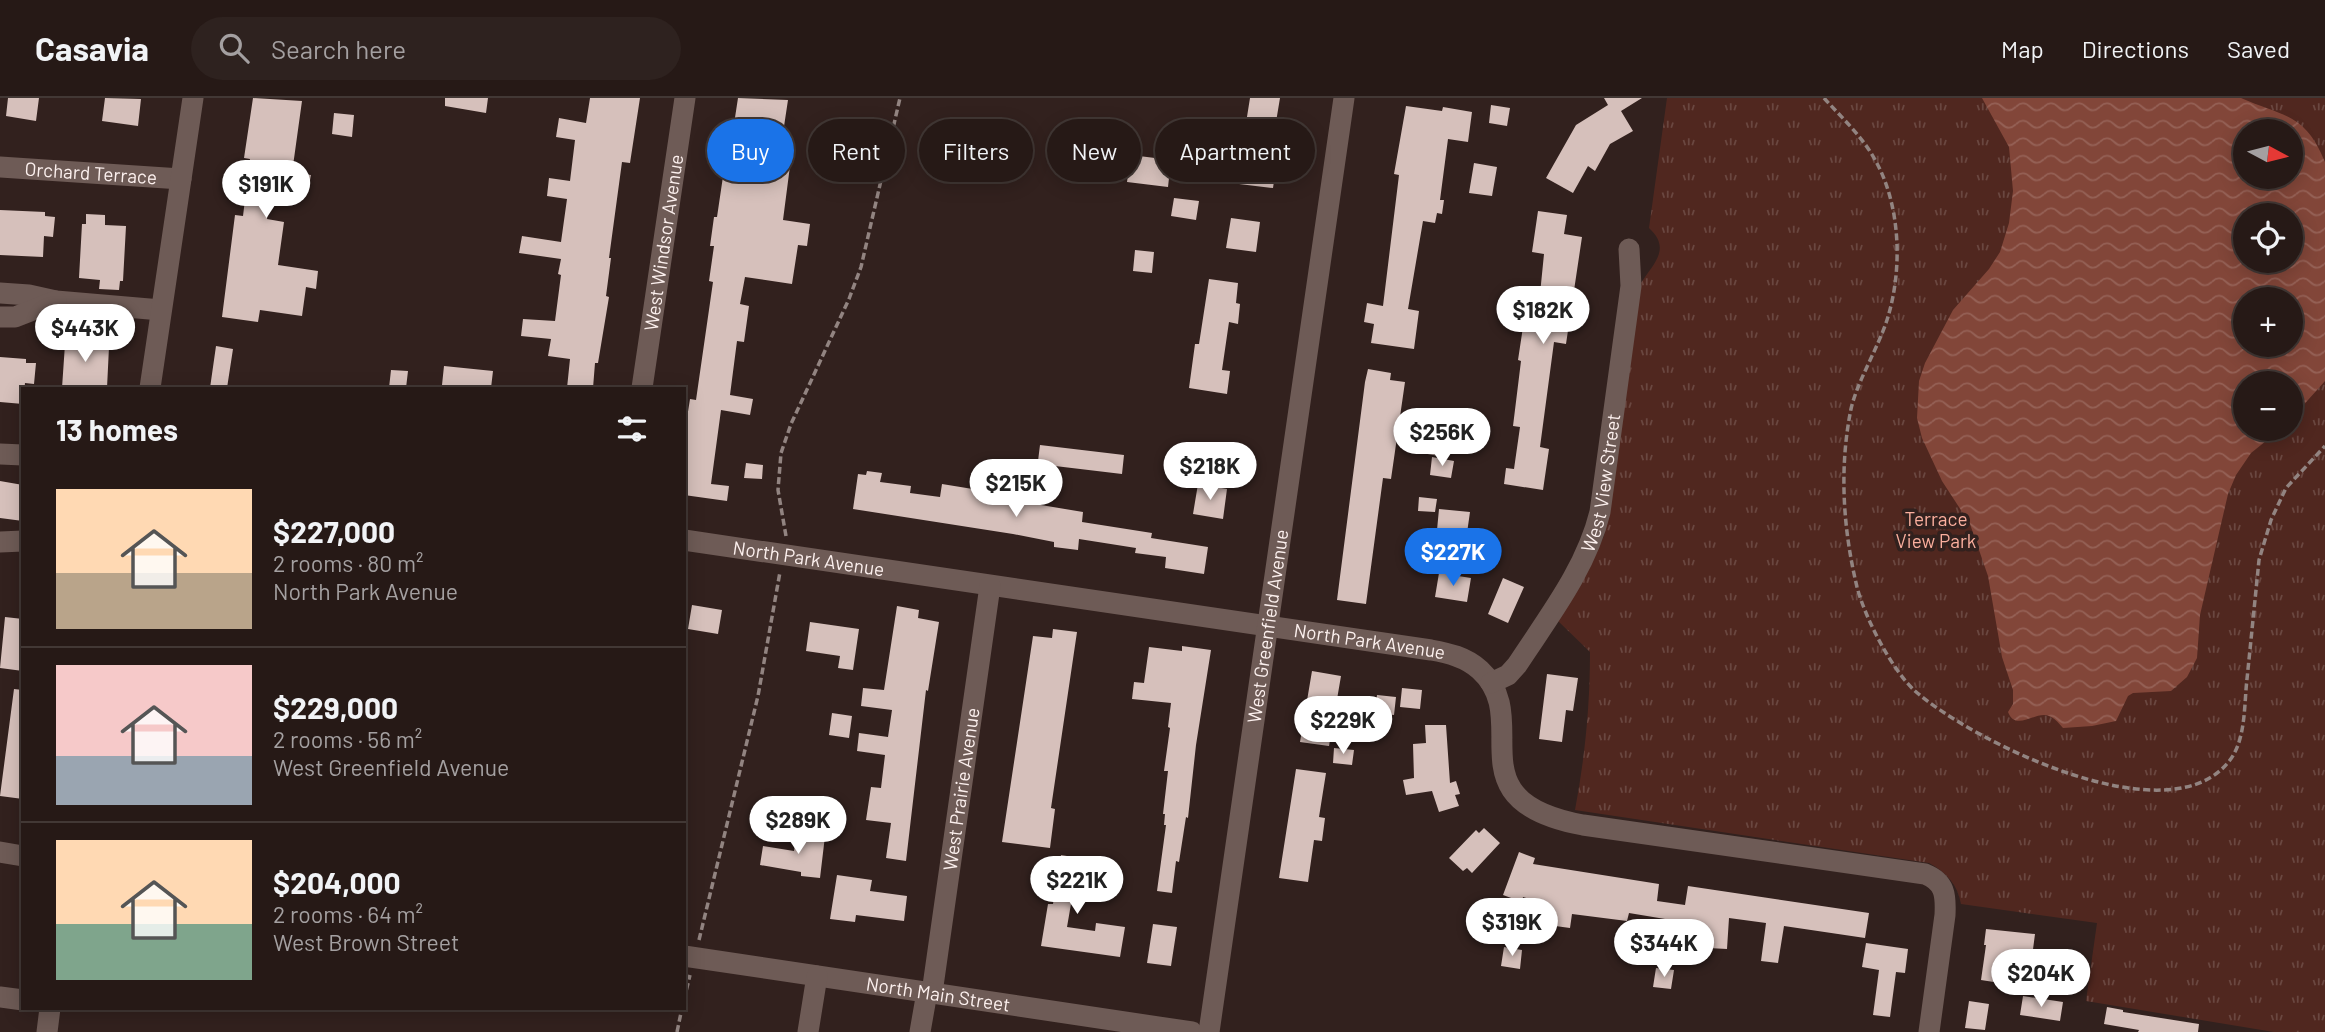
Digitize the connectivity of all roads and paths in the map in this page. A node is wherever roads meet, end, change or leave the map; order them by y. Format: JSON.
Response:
{"nodes":[{"id":1,"x":193,"y":98,"type":"edge"},
{"id":2,"x":685,"y":98,"type":"edge"},
{"id":3,"x":900,"y":98,"type":"edge"},
{"id":4,"x":1343,"y":98,"type":"edge"},
{"id":5,"x":1824,"y":98,"type":"edge"},
{"id":6,"x":0,"y":167,"type":"edge"},
{"id":7,"x":181,"y":179,"type":"junction"},
{"id":8,"x":1629,"y":248,"type":"dead end"},
{"id":9,"x":0,"y":293,"type":"edge"},
{"id":10,"x":56,"y":301,"type":"junction"},
{"id":11,"x":161,"y":310,"type":"junction"},
{"id":12,"x":0,"y":317,"type":"edge"},
{"id":13,"x":150,"y":387,"type":"edge"},
{"id":14,"x":642,"y":387,"type":"edge"},
{"id":15,"x":2325,"y":446,"type":"edge"},
{"id":16,"x":0,"y":454,"type":"edge"},
{"id":17,"x":21,"y":455,"type":"edge"},
{"id":18,"x":686,"y":540,"type":"edge"},
{"id":19,"x":21,"y":541,"type":"edge"},
{"id":20,"x":785,"y":541,"type":"dead end"},
{"id":21,"x":0,"y":542,"type":"edge"},
{"id":22,"x":780,"y":567,"type":"dead end"},
{"id":23,"x":990,"y":586,"type":"junction"},
{"id":24,"x":1269,"y":625,"type":"junction"},
{"id":25,"x":1491,"y":683,"type":"junction"},
{"id":26,"x":0,"y":852,"type":"edge"},
{"id":27,"x":21,"y":856,"type":"edge"},
{"id":28,"x":691,"y":956,"type":"edge"},
{"id":29,"x":817,"y":976,"type":"junction"},
{"id":30,"x":686,"y":987,"type":"edge"},
{"id":31,"x":929,"y":993,"type":"junction"},
{"id":32,"x":0,"y":997,"type":"edge"},
{"id":33,"x":21,"y":1000,"type":"edge"},
{"id":34,"x":50,"y":1010,"type":"edge"},
{"id":35,"x":682,"y":1010,"type":"edge"},
{"id":36,"x":1145,"y":1029,"type":"edge"},
{"id":37,"x":47,"y":1032,"type":"edge"},
{"id":38,"x":677,"y":1032,"type":"edge"},
{"id":39,"x":808,"y":1032,"type":"edge"},
{"id":40,"x":920,"y":1032,"type":"edge"},
{"id":41,"x":1192,"y":1032,"type":"edge"},
{"id":42,"x":1209,"y":1032,"type":"edge"},
{"id":43,"x":1929,"y":1032,"type":"edge"}],
"edges":[{"from":1,"to":7,"type":"street"},
{"from":2,"to":14,"type":"street","name":"West Windsor Avenue"},
{"from":3,"to":20,"type":"path"},
{"from":4,"to":24,"type":"street","name":"West Greenfield Avenue"},
{"from":5,"to":15,"type":"path"},
{"from":6,"to":7,"type":"street","name":"Orchard Terrace"},
{"from":7,"to":11,"type":"street"},
{"from":8,"to":25,"type":"street","name":"West View Street"},
{"from":9,"to":10,"type":"street"},
{"from":10,"to":11,"type":"street"},
{"from":10,"to":12,"type":"street"},
{"from":11,"to":13,"type":"street"},
{"from":16,"to":17,"type":"street"},
{"from":18,"to":23,"type":"street","name":"North Park Avenue"},
{"from":19,"to":21,"type":"street"},
{"from":22,"to":28,"type":"path"},
{"from":23,"to":24,"type":"street","name":"North Park Avenue"},
{"from":23,"to":31,"type":"street","name":"West Prairie Avenue"},
{"from":24,"to":25,"type":"street","name":"North Park Avenue"},
{"from":24,"to":42,"type":"street","name":"West Greenfield Avenue"},
{"from":25,"to":43,"type":"street"},
{"from":26,"to":27,"type":"street"},
{"from":28,"to":29,"type":"street","name":"North Main Street"},
{"from":28,"to":30,"type":"path"},
{"from":29,"to":31,"type":"street","name":"North Main Street"},
{"from":29,"to":39,"type":"street"},
{"from":31,"to":36,"type":"street","name":"North Main Street"},
{"from":31,"to":40,"type":"street","name":"West Prairie Avenue"},
{"from":32,"to":33,"type":"street"},
{"from":34,"to":37,"type":"street"},
{"from":35,"to":38,"type":"path"},
{"from":36,"to":41,"type":"street","name":"North Main Street"}]}
